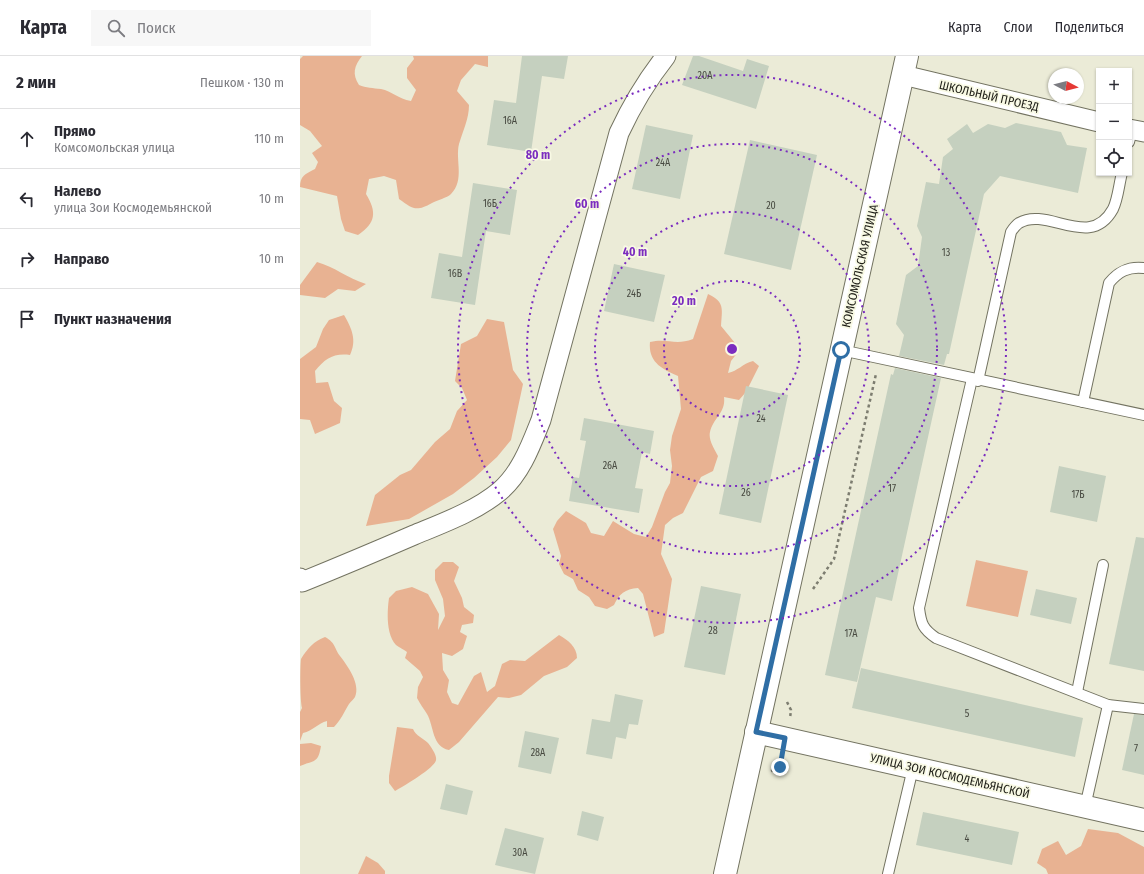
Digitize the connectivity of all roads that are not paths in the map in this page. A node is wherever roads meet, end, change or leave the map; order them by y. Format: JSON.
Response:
{"nodes":[{"id":1,"x":666,"y":56,"type":"edge"},
{"id":2,"x":905,"y":65,"type":"edge"},
{"id":3,"x":1096,"y":121,"type":"edge"},
{"id":4,"x":1121,"y":176,"type":"edge"},
{"id":5,"x":1144,"y":268,"type":"edge"},
{"id":6,"x":841,"y":350,"type":"junction"},
{"id":7,"x":975,"y":380,"type":"junction"},
{"id":8,"x":1083,"y":402,"type":"junction"},
{"id":9,"x":1144,"y":415,"type":"edge"},
{"id":10,"x":1103,"y":566,"type":"dead end"},
{"id":11,"x":301,"y":581,"type":"edge"},
{"id":12,"x":1077,"y":692,"type":"junction"},
{"id":13,"x":1108,"y":705,"type":"junction"},
{"id":14,"x":1144,"y":709,"type":"edge"},
{"id":15,"x":756,"y":732,"type":"junction"},
{"id":16,"x":913,"y":768,"type":"junction"},
{"id":17,"x":1084,"y":807,"type":"junction"},
{"id":18,"x":1144,"y":820,"type":"edge"},
{"id":19,"x":725,"y":874,"type":"edge"},
{"id":20,"x":888,"y":874,"type":"edge"}],
"edges":[{"from":1,"to":11,"type":"street"},
{"from":2,"to":3,"type":"street","name":"ШКОЛЬНЫЙ ПРОЕЗД"},
{"from":2,"to":6,"type":"street","name":"КОМСОМОЛЬСКАЯ УЛИЦА"},
{"from":4,"to":7,"type":"lane"},
{"from":5,"to":8,"type":"lane"},
{"from":6,"to":7,"type":"lane"},
{"from":6,"to":15,"type":"street","name":"КОМСОМОЛЬСКАЯ УЛИЦА"},
{"from":7,"to":8,"type":"lane"},
{"from":7,"to":12,"type":"lane"},
{"from":8,"to":9,"type":"lane"},
{"from":10,"to":12,"type":"lane"},
{"from":12,"to":13,"type":"lane"},
{"from":13,"to":14,"type":"lane"},
{"from":13,"to":17,"type":"lane"},
{"from":15,"to":16,"type":"street","name":"УЛИЦА ЗОИ КОСМОДЕМЬЯНСКОЙ"},
{"from":15,"to":19,"type":"street","name":"КОМСОМОЛЬСКАЯ УЛИЦА"},
{"from":16,"to":17,"type":"street","name":"УЛИЦА ЗОИ КОСМОДЕМЬЯНСКОЙ"},
{"from":16,"to":20,"type":"lane"},
{"from":17,"to":18,"type":"street","name":"УЛИЦА ЗОИ КОСМОДЕМЬЯНСКОЙ"}]}
